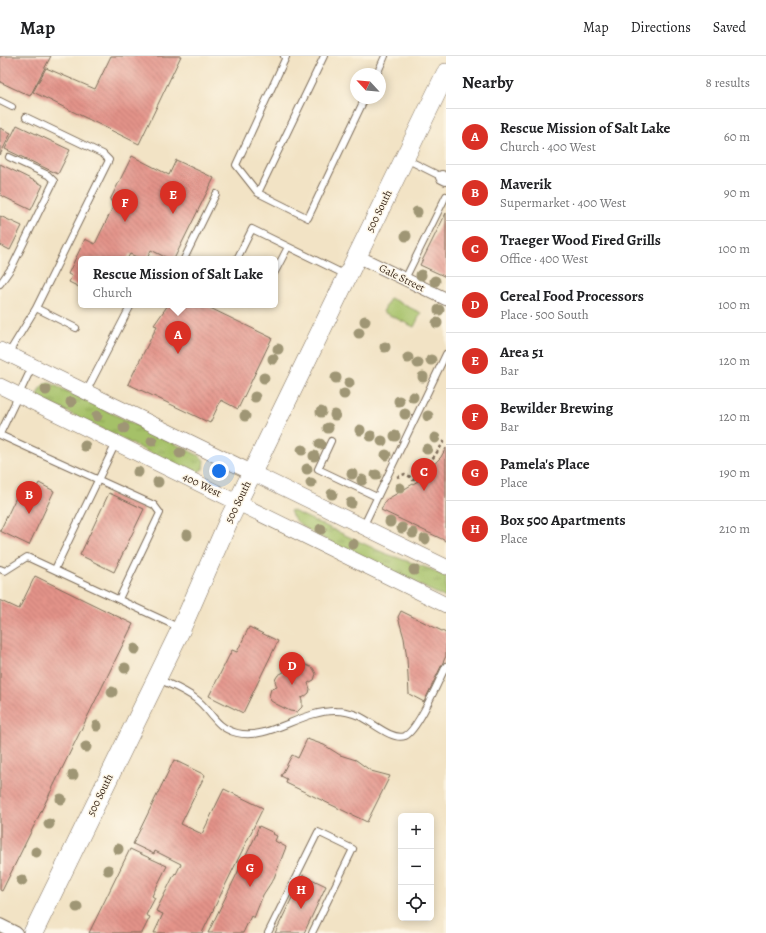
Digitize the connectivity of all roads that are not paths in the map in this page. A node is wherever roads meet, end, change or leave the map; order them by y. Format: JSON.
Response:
{"nodes":[{"id":1,"x":286,"y":56,"type":"edge"},
{"id":2,"x":324,"y":56,"type":"edge"},
{"id":3,"x":385,"y":56,"type":"edge"},
{"id":4,"x":379,"y":68,"type":"edge"},
{"id":5,"x":446,"y":73,"type":"edge"},
{"id":6,"x":0,"y":102,"type":"edge"},
{"id":7,"x":362,"y":104,"type":"edge"},
{"id":8,"x":12,"y":107,"type":"dead end"},
{"id":9,"x":26,"y":117,"type":"dead end"},
{"id":10,"x":9,"y":157,"type":"dead end"},
{"id":11,"x":405,"y":158,"type":"junction"},
{"id":12,"x":444,"y":178,"type":"edge"},
{"id":13,"x":258,"y":193,"type":"junction"},
{"id":14,"x":216,"y":194,"type":"dead end"},
{"id":15,"x":446,"y":196,"type":"edge"},
{"id":16,"x":288,"y":247,"type":"junction"},
{"id":17,"x":185,"y":256,"type":"edge"},
{"id":18,"x":238,"y":256,"type":"edge"},
{"id":19,"x":358,"y":256,"type":"junction"},
{"id":20,"x":278,"y":266,"type":"edge"},
{"id":21,"x":347,"y":276,"type":"junction"},
{"id":22,"x":405,"y":279,"type":"junction"},
{"id":23,"x":0,"y":284,"type":"edge"},
{"id":24,"x":446,"y":299,"type":"edge"},
{"id":25,"x":36,"y":308,"type":"junction"},
{"id":26,"x":129,"y":308,"type":"edge"},
{"id":27,"x":76,"y":328,"type":"dead end"},
{"id":28,"x":4,"y":352,"type":"edge"},
{"id":29,"x":446,"y":354,"type":"edge"},
{"id":30,"x":33,"y":366,"type":"junction"},
{"id":31,"x":0,"y":386,"type":"edge"},
{"id":32,"x":86,"y":392,"type":"junction"},
{"id":33,"x":18,"y":395,"type":"junction"},
{"id":34,"x":0,"y":434,"type":"edge"},
{"id":35,"x":331,"y":441,"type":"dead end"},
{"id":36,"x":116,"y":443,"type":"junction"},
{"id":37,"x":252,"y":473,"type":"junction"},
{"id":38,"x":97,"y":480,"type":"junction"},
{"id":39,"x":377,"y":498,"type":"junction"},
{"id":40,"x":238,"y":503,"type":"junction"},
{"id":41,"x":363,"y":527,"type":"junction"},
{"id":42,"x":446,"y":568,"type":"edge"},
{"id":43,"x":0,"y":569,"type":"edge"},
{"id":44,"x":56,"y":569,"type":"junction"},
{"id":45,"x":119,"y":599,"type":"junction"},
{"id":46,"x":446,"y":605,"type":"edge"},
{"id":47,"x":181,"y":629,"type":"junction"},
{"id":48,"x":446,"y":666,"type":"edge"},
{"id":49,"x":157,"y":679,"type":"junction"},
{"id":50,"x":0,"y":925,"type":"edge"},
{"id":51,"x":16,"y":933,"type":"edge"},
{"id":52,"x":33,"y":933,"type":"edge"},
{"id":53,"x":268,"y":933,"type":"edge"},
{"id":54,"x":312,"y":933,"type":"edge"}],
"edges":[{"from":1,"to":13,"type":"lane"},
{"from":2,"to":13,"type":"lane"},
{"from":3,"to":4,"type":"lane"},
{"from":5,"to":11,"type":"main road","name":"500 South"},
{"from":6,"to":8,"type":"lane"},
{"from":7,"to":13,"type":"lane"},
{"from":9,"to":25,"type":"lane"},
{"from":10,"to":23,"type":"lane"},
{"from":11,"to":12,"type":"lane"},
{"from":11,"to":19,"type":"main road","name":"500 South"},
{"from":14,"to":17,"type":"lane"},
{"from":15,"to":22,"type":"lane"},
{"from":16,"to":18,"type":"lane"},
{"from":16,"to":20,"type":"lane"},
{"from":16,"to":21,"type":"lane"},
{"from":19,"to":21,"type":"main road","name":"500 South"},
{"from":19,"to":22,"type":"street","name":"Gale Street"},
{"from":21,"to":37,"type":"main road","name":"500 South"},
{"from":22,"to":24,"type":"street","name":"Gale Street"},
{"from":25,"to":27,"type":"lane"},
{"from":25,"to":28,"type":"lane"},
{"from":26,"to":32,"type":"lane"},
{"from":28,"to":30,"type":"street"},
{"from":29,"to":39,"type":"lane"},
{"from":30,"to":32,"type":"street"},
{"from":30,"to":33,"type":"lane"},
{"from":31,"to":33,"type":"street","name":"400 West"},
{"from":32,"to":37,"type":"street"},
{"from":33,"to":34,"type":"lane"},
{"from":33,"to":36,"type":"street","name":"400 West"},
{"from":34,"to":38,"type":"lane"},
{"from":35,"to":39,"type":"lane"},
{"from":36,"to":38,"type":"lane"},
{"from":36,"to":40,"type":"street","name":"400 West"},
{"from":37,"to":40,"type":"main road","name":"500 South"},
{"from":37,"to":41,"type":"street"},
{"from":38,"to":44,"type":"lane"},
{"from":38,"to":45,"type":"lane"},
{"from":39,"to":41,"type":"lane"},
{"from":40,"to":46,"type":"street","name":"400 West"},
{"from":40,"to":47,"type":"main road","name":"500 South"},
{"from":41,"to":42,"type":"street"},
{"from":43,"to":44,"type":"lane"},
{"from":44,"to":45,"type":"lane"},
{"from":45,"to":47,"type":"lane"},
{"from":47,"to":49,"type":"main road","name":"500 South"},
{"from":48,"to":49,"type":"lane"},
{"from":49,"to":52,"type":"main road","name":"500 South"},
{"from":50,"to":51,"type":"street"},
{"from":53,"to":54,"type":"lane"}]}
